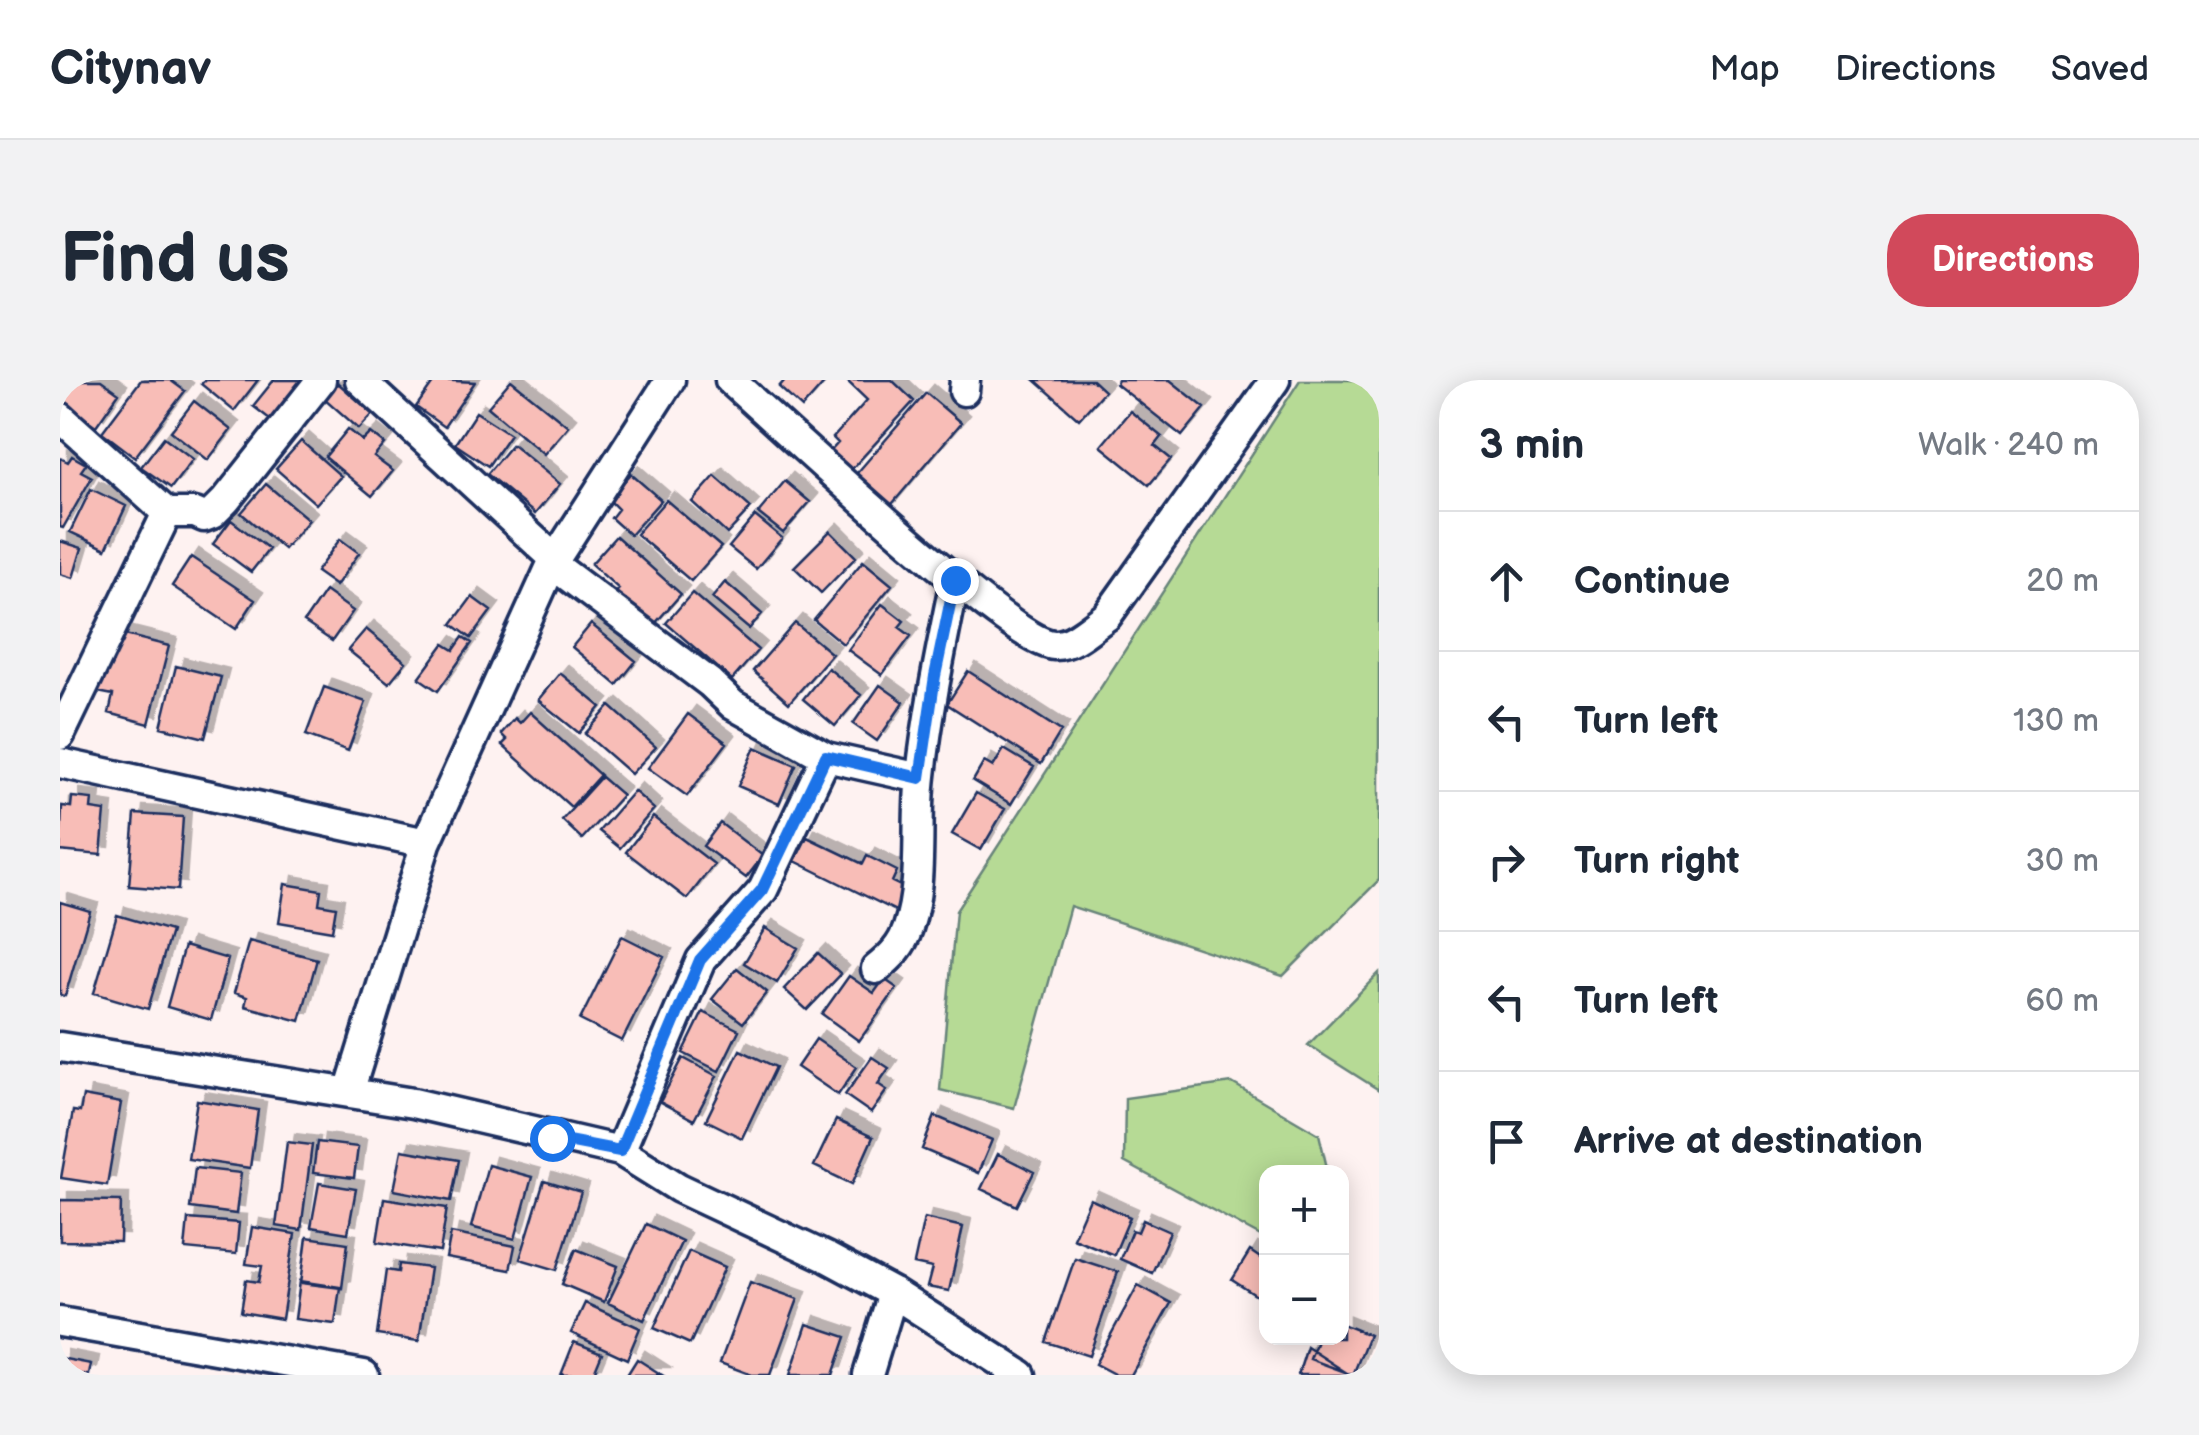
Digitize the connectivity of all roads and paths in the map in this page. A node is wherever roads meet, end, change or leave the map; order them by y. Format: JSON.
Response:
{"nodes":[{"id":1,"x":322,"y":380,"type":"edge"},
{"id":2,"x":360,"y":380,"type":"edge"},
{"id":3,"x":670,"y":380,"type":"edge"},
{"id":4,"x":730,"y":380,"type":"edge"},
{"id":5,"x":1274,"y":380,"type":"edge"},
{"id":6,"x":60,"y":417,"type":"edge"},
{"id":7,"x":167,"y":512,"type":"junction"},
{"id":8,"x":555,"y":563,"type":"junction"},
{"id":9,"x":955,"y":580,"type":"junction"},
{"id":10,"x":60,"y":736,"type":"edge"},
{"id":11,"x":826,"y":756,"type":"junction"},
{"id":12,"x":60,"y":762,"type":"edge"},
{"id":13,"x":920,"y":778,"type":"junction"},
{"id":14,"x":426,"y":843,"type":"junction"},
{"id":15,"x":876,"y":969,"type":"dead end"},
{"id":16,"x":60,"y":1047,"type":"edge"},
{"id":17,"x":348,"y":1092,"type":"junction"},
{"id":18,"x":620,"y":1151,"type":"junction"},
{"id":19,"x":893,"y":1294,"type":"junction"},
{"id":20,"x":60,"y":1322,"type":"edge"},
{"id":21,"x":364,"y":1375,"type":"edge"},
{"id":22,"x":868,"y":1375,"type":"edge"},
{"id":23,"x":1020,"y":1375,"type":"edge"}],
"edges":[{"from":1,"to":7,"type":"street"},
{"from":2,"to":8,"type":"street"},
{"from":3,"to":8,"type":"street"},
{"from":4,"to":9,"type":"street"},
{"from":5,"to":9,"type":"street"},
{"from":6,"to":7,"type":"street"},
{"from":7,"to":10,"type":"street"},
{"from":8,"to":11,"type":"street"},
{"from":8,"to":14,"type":"street"},
{"from":9,"to":13,"type":"street"},
{"from":11,"to":13,"type":"street"},
{"from":11,"to":18,"type":"street"},
{"from":12,"to":14,"type":"street"},
{"from":13,"to":15,"type":"street"},
{"from":14,"to":17,"type":"street"},
{"from":16,"to":17,"type":"street"},
{"from":17,"to":18,"type":"street"},
{"from":18,"to":19,"type":"street"},
{"from":19,"to":22,"type":"street"},
{"from":19,"to":23,"type":"street"},
{"from":20,"to":21,"type":"street"}]}
